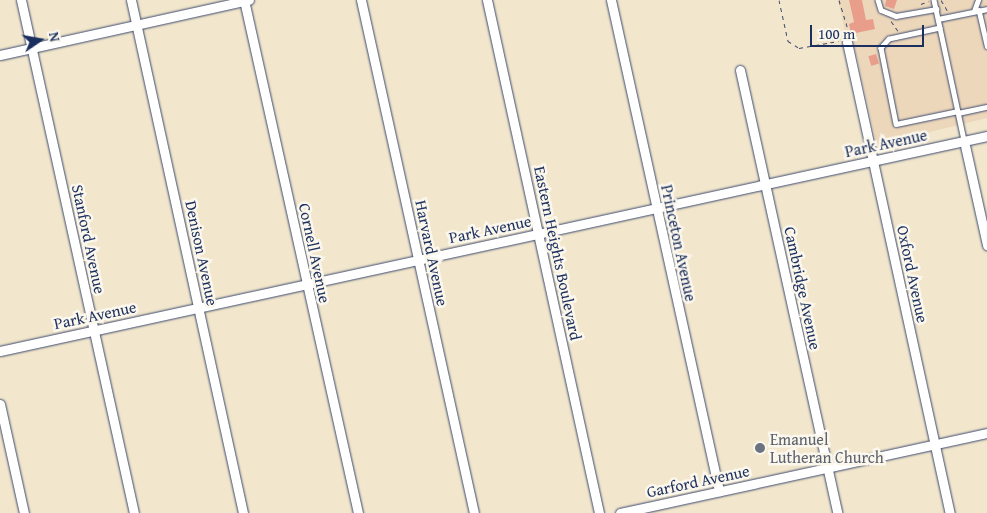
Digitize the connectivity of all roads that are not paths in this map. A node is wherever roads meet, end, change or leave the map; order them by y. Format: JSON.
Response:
{"nodes":[{"id":1,"x":21,"y":0,"type":"edge"},
{"id":2,"x":131,"y":0,"type":"edge"},
{"id":3,"x":246,"y":0,"type":"edge"},
{"id":4,"x":361,"y":0,"type":"edge"},
{"id":5,"x":487,"y":0,"type":"edge"},
{"id":6,"x":611,"y":0,"type":"edge"},
{"id":7,"x":878,"y":0,"type":"edge"},
{"id":8,"x":934,"y":0,"type":"edge"},
{"id":9,"x":978,"y":0,"type":"edge"},
{"id":10,"x":987,"y":9,"type":"edge"},
{"id":11,"x":936,"y":10,"type":"junction"},
{"id":12,"x":977,"y":11,"type":"junction"},
{"id":13,"x":938,"y":19,"type":"junction"},
{"id":14,"x":136,"y":25,"type":"junction"},
{"id":15,"x":940,"y":28,"type":"junction"},
{"id":16,"x":847,"y":41,"type":"road end"},
{"id":17,"x":987,"y":46,"type":"edge"},
{"id":18,"x":32,"y":48,"type":"junction"},
{"id":19,"x":0,"y":55,"type":"edge"},
{"id":20,"x":740,"y":70,"type":"dead end"},
{"id":21,"x":987,"y":107,"type":"edge"},
{"id":22,"x":958,"y":112,"type":"junction"},
{"id":23,"x":987,"y":136,"type":"edge"},
{"id":24,"x":964,"y":141,"type":"junction"},
{"id":25,"x":873,"y":161,"type":"junction"},
{"id":26,"x":765,"y":184,"type":"junction"},
{"id":27,"x":656,"y":208,"type":"junction"},
{"id":28,"x":538,"y":234,"type":"junction"},
{"id":29,"x":987,"y":245,"type":"edge"},
{"id":30,"x":418,"y":260,"type":"junction"},
{"id":31,"x":307,"y":285,"type":"junction"},
{"id":32,"x":199,"y":308,"type":"junction"},
{"id":33,"x":94,"y":331,"type":"junction"},
{"id":34,"x":0,"y":351,"type":"edge"},
{"id":35,"x":0,"y":404,"type":"edge"},
{"id":36,"x":987,"y":433,"type":"edge"},
{"id":37,"x":935,"y":444,"type":"junction"},
{"id":38,"x":827,"y":468,"type":"junction"},
{"id":39,"x":719,"y":491,"type":"junction"},
{"id":40,"x":24,"y":513,"type":"edge"},
{"id":41,"x":134,"y":513,"type":"edge"},
{"id":42,"x":244,"y":513,"type":"edge"},
{"id":43,"x":358,"y":513,"type":"edge"},
{"id":44,"x":474,"y":513,"type":"edge"},
{"id":45,"x":599,"y":513,"type":"edge"},
{"id":46,"x":620,"y":513,"type":"edge"},
{"id":47,"x":837,"y":513,"type":"edge"},
{"id":48,"x":950,"y":513,"type":"edge"}],
"edges":[{"from":1,"to":18,"type":"street","name":"Stanford Avenue"},
{"from":2,"to":14,"type":"street","name":"Denison Avenue"},
{"from":3,"to":14,"type":"street"},
{"from":3,"to":31,"type":"street","name":"Cornell Avenue"},
{"from":4,"to":30,"type":"street","name":"Harvard Avenue"},
{"from":5,"to":28,"type":"street","name":"Eastern Heights Boulevard"},
{"from":6,"to":27,"type":"street","name":"Princeton Avenue"},
{"from":7,"to":11,"type":"lane"},
{"from":8,"to":11,"type":"lane"},
{"from":9,"to":12,"type":"lane"},
{"from":10,"to":12,"type":"lane"},
{"from":11,"to":13,"type":"lane"},
{"from":12,"to":13,"type":"lane"},
{"from":12,"to":17,"type":"lane"},
{"from":13,"to":15,"type":"lane"},
{"from":14,"to":18,"type":"street"},
{"from":14,"to":32,"type":"street","name":"Denison Avenue"},
{"from":15,"to":22,"type":"lane"},
{"from":15,"to":22,"type":"lane"},
{"from":16,"to":25,"type":"street","name":"Oxford Avenue"},
{"from":18,"to":19,"type":"street"},
{"from":18,"to":33,"type":"street","name":"Stanford Avenue"},
{"from":20,"to":26,"type":"street","name":"Cambridge Avenue"},
{"from":21,"to":22,"type":"lane"},
{"from":22,"to":24,"type":"lane"},
{"from":23,"to":24,"type":"street","name":"Park Avenue"},
{"from":24,"to":25,"type":"street","name":"Park Avenue"},
{"from":24,"to":29,"type":"street"},
{"from":25,"to":26,"type":"street","name":"Park Avenue"},
{"from":25,"to":37,"type":"street","name":"Oxford Avenue"},
{"from":26,"to":27,"type":"street","name":"Park Avenue"},
{"from":26,"to":38,"type":"street","name":"Cambridge Avenue"},
{"from":27,"to":28,"type":"street","name":"Park Avenue"},
{"from":27,"to":39,"type":"street","name":"Princeton Avenue"},
{"from":28,"to":30,"type":"street","name":"Park Avenue"},
{"from":28,"to":45,"type":"street","name":"Eastern Heights Boulevard"},
{"from":30,"to":31,"type":"street","name":"Park Avenue"},
{"from":30,"to":44,"type":"street","name":"Harvard Avenue"},
{"from":31,"to":32,"type":"street","name":"Park Avenue"},
{"from":31,"to":43,"type":"street","name":"Cornell Avenue"},
{"from":32,"to":33,"type":"street","name":"Park Avenue"},
{"from":32,"to":42,"type":"street","name":"Denison Avenue"},
{"from":33,"to":34,"type":"street","name":"Park Avenue"},
{"from":33,"to":41,"type":"street","name":"Stanford Avenue"},
{"from":35,"to":40,"type":"street"},
{"from":36,"to":37,"type":"street","name":"Garford Avenue"},
{"from":37,"to":38,"type":"street","name":"Garford Avenue"},
{"from":37,"to":48,"type":"street","name":"Oxford Avenue"},
{"from":38,"to":39,"type":"street","name":"Garford Avenue"},
{"from":38,"to":47,"type":"street","name":"Cambridge Avenue"},
{"from":39,"to":46,"type":"street","name":"Garford Avenue"}]}
